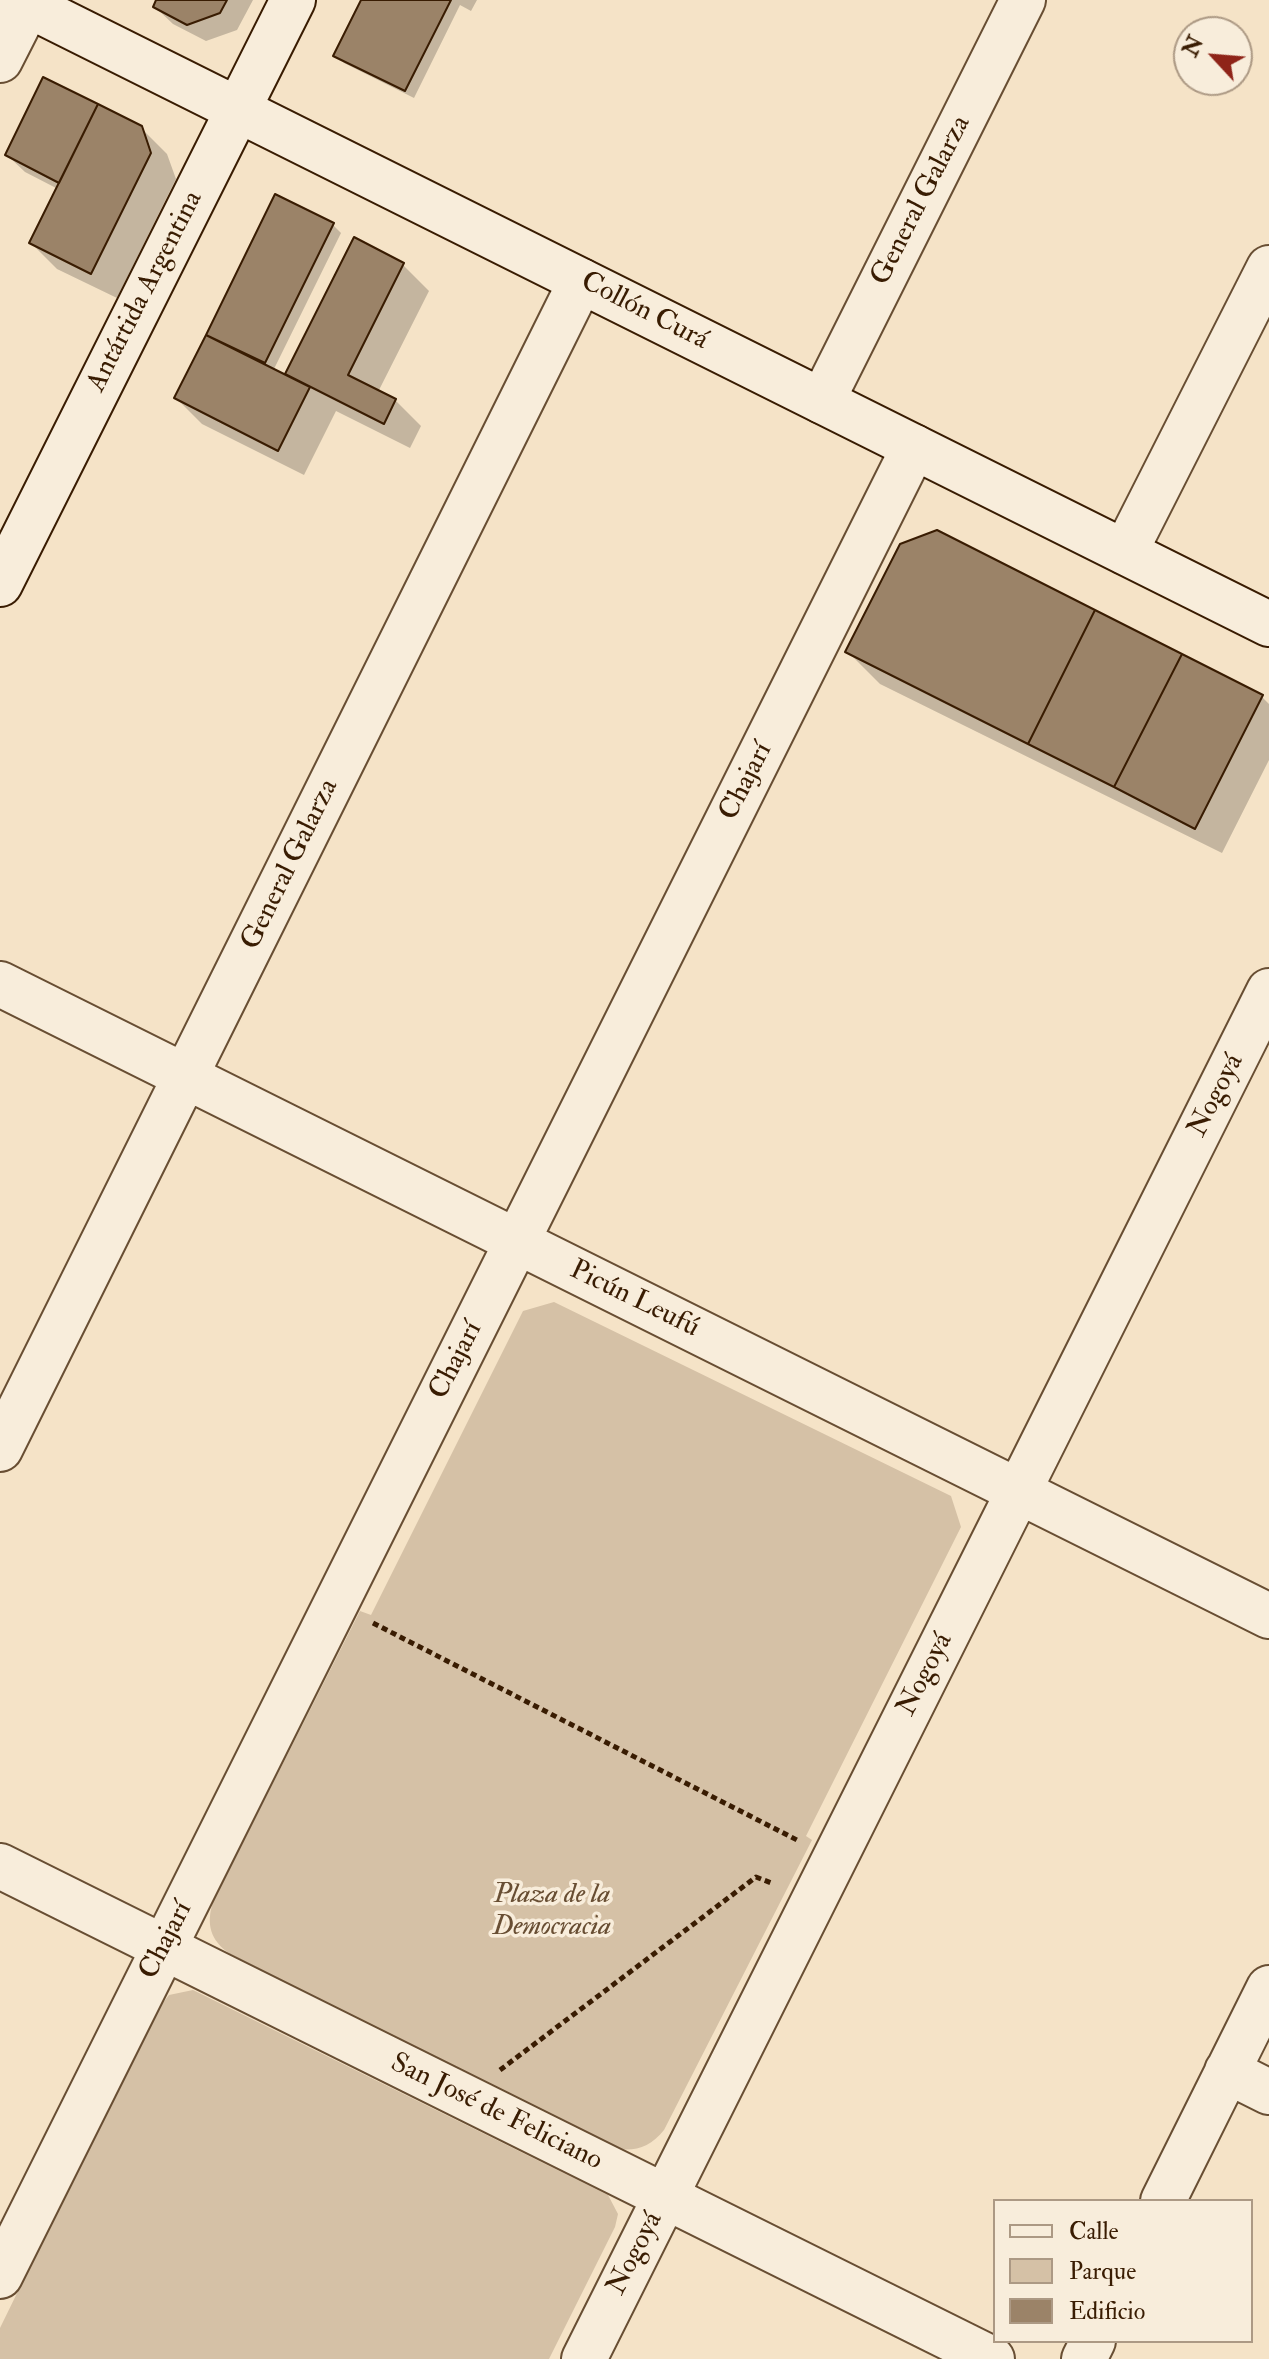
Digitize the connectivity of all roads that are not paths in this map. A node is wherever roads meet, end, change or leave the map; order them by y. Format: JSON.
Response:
{"nodes":[{"id":1,"x":293,"y":0,"type":"edge"},
{"id":2,"x":1023,"y":0,"type":"edge"},
{"id":3,"x":23,"y":2,"type":"edge"},
{"id":4,"x":0,"y":60,"type":"edge"},
{"id":5,"x":238,"y":109,"type":"junction"},
{"id":6,"x":1269,"y":268,"type":"edge"},
{"id":7,"x":581,"y":281,"type":"junction"},
{"id":8,"x":822,"y":401,"type":"junction"},
{"id":9,"x":914,"y":447,"type":"junction"},
{"id":10,"x":1125,"y":552,"type":"junction"},
{"id":11,"x":0,"y":584,"type":"edge"},
{"id":12,"x":1269,"y":624,"type":"edge"},
{"id":13,"x":0,"y":984,"type":"edge"},
{"id":14,"x":1269,"y":991,"type":"edge"},
{"id":15,"x":185,"y":1076,"type":"junction"},
{"id":16,"x":517,"y":1242,"type":"junction"},
{"id":17,"x":0,"y":1449,"type":"edge"},
{"id":18,"x":1018,"y":1492,"type":"junction"},
{"id":19,"x":1269,"y":1616,"type":"edge"},
{"id":20,"x":0,"y":1866,"type":"edge"},
{"id":21,"x":164,"y":1948,"type":"junction"},
{"id":22,"x":1269,"y":1988,"type":"edge"},
{"id":23,"x":1227,"y":2071,"type":"junction"},
{"id":24,"x":1269,"y":2092,"type":"edge"},
{"id":25,"x":665,"y":2197,"type":"junction"},
{"id":26,"x":1164,"y":2199,"type":"edge"},
{"id":27,"x":0,"y":2276,"type":"edge"},
{"id":28,"x":584,"y":2359,"type":"edge"},
{"id":29,"x":992,"y":2359,"type":"edge"}],
"edges":[{"from":1,"to":5,"type":"street","name":"Antártida Argentina"},
{"from":2,"to":8,"type":"street","name":"General Galarza"},
{"from":3,"to":4,"type":"street"},
{"from":3,"to":5,"type":"street","name":"Collón Curá"},
{"from":5,"to":7,"type":"street","name":"Collón Curá"},
{"from":5,"to":11,"type":"street","name":"Antártida Argentina"},
{"from":6,"to":10,"type":"street"},
{"from":7,"to":8,"type":"street","name":"Collón Curá"},
{"from":7,"to":15,"type":"street","name":"General Galarza"},
{"from":8,"to":9,"type":"street","name":"Collón Curá"},
{"from":9,"to":10,"type":"street","name":"Collón Curá"},
{"from":9,"to":16,"type":"street","name":"Chajarí"},
{"from":10,"to":12,"type":"street","name":"Collón Curá"},
{"from":13,"to":15,"type":"street","name":"Picún Leufú"},
{"from":14,"to":18,"type":"street","name":"Nogoyá"},
{"from":15,"to":16,"type":"street","name":"Picún Leufú"},
{"from":15,"to":17,"type":"street","name":"General Galarza"},
{"from":16,"to":18,"type":"street","name":"Picún Leufú"},
{"from":16,"to":21,"type":"street","name":"Chajarí"},
{"from":18,"to":19,"type":"street","name":"Picún Leufú"},
{"from":18,"to":25,"type":"street","name":"Nogoyá"},
{"from":20,"to":21,"type":"street","name":"San José de Feliciano"},
{"from":21,"to":25,"type":"street","name":"San José de Feliciano"},
{"from":21,"to":27,"type":"street","name":"Chajarí"},
{"from":22,"to":23,"type":"street"},
{"from":23,"to":24,"type":"street"},
{"from":23,"to":26,"type":"street"},
{"from":25,"to":28,"type":"street","name":"Nogoyá"},
{"from":25,"to":29,"type":"street","name":"San José de Feliciano"}]}
